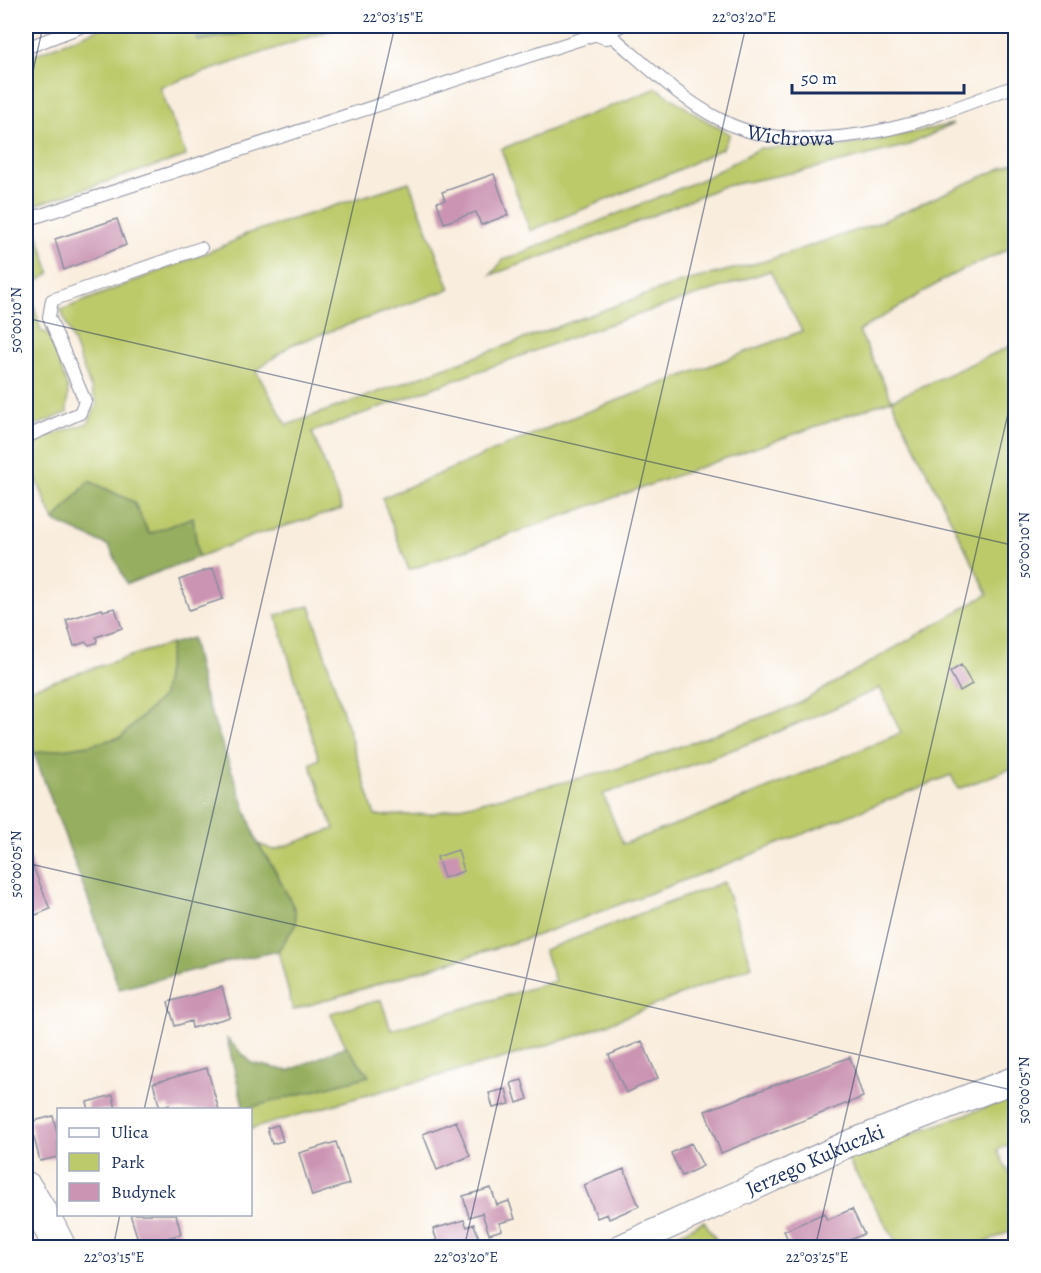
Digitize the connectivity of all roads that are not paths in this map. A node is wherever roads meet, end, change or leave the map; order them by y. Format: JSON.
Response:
{"nodes":[{"id":1,"x":83,"y":26,"type":"edge"},
{"id":2,"x":607,"y":27,"type":"edge"},
{"id":3,"x":26,"y":48,"type":"edge"},
{"id":4,"x":1016,"y":86,"type":"edge"},
{"id":5,"x":26,"y":220,"type":"edge"},
{"id":6,"x":201,"y":248,"type":"dead end"},
{"id":7,"x":26,"y":437,"type":"edge"},
{"id":8,"x":1016,"y":1079,"type":"edge"},
{"id":9,"x":26,"y":1188,"type":"edge"},
{"id":10,"x":60,"y":1248,"type":"edge"},
{"id":11,"x":620,"y":1248,"type":"edge"}],
"edges":[{"from":1,"to":3,"type":"lane"},
{"from":2,"to":4,"type":"lane","name":"Wichrowa"},
{"from":2,"to":5,"type":"lane"},
{"from":6,"to":7,"type":"lane"},
{"from":8,"to":11,"type":"street","name":"Jerzego Kukuczki"},
{"from":9,"to":10,"type":"street"}]}
